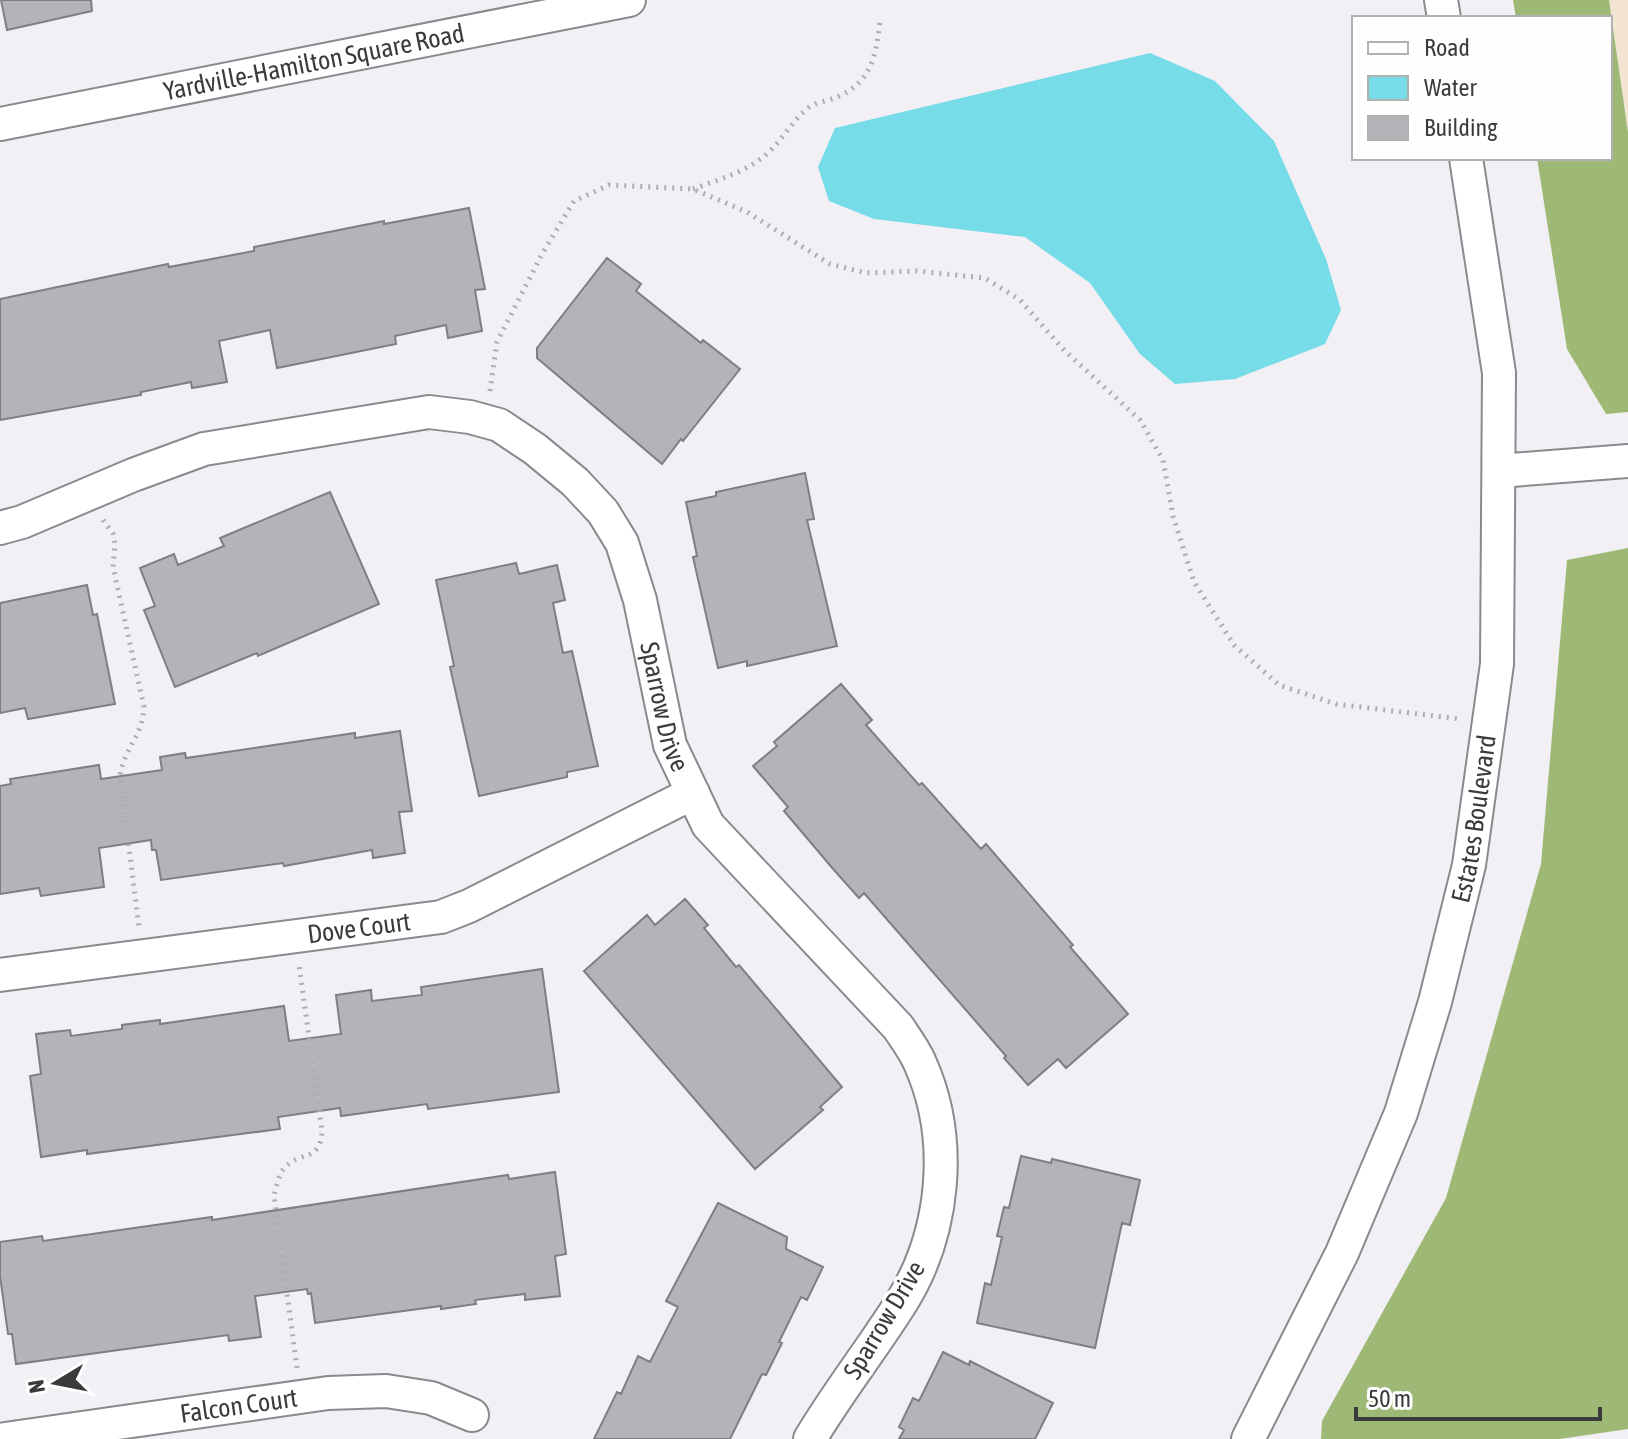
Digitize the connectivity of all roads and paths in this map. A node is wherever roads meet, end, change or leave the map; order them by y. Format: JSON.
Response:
{"nodes":[{"id":1,"x":629,"y":0,"type":"edge"},
{"id":2,"x":880,"y":21,"type":"dead end"},
{"id":3,"x":0,"y":124,"type":"edge"},
{"id":4,"x":1466,"y":160,"type":"edge"},
{"id":5,"x":693,"y":189,"type":"junction"},
{"id":6,"x":486,"y":421,"type":"junction"},
{"id":7,"x":1628,"y":461,"type":"edge"},
{"id":8,"x":1499,"y":471,"type":"junction"},
{"id":9,"x":92,"y":493,"type":"junction"},
{"id":10,"x":0,"y":528,"type":"edge"},
{"id":11,"x":1489,"y":723,"type":"junction"},
{"id":12,"x":693,"y":793,"type":"junction"},
{"id":13,"x":295,"y":935,"type":"junction"},
{"id":14,"x":142,"y":956,"type":"junction"},
{"id":15,"x":0,"y":975,"type":"edge"},
{"id":16,"x":301,"y":1397,"type":"junction"},
{"id":17,"x":472,"y":1415,"type":"dead end"},
{"id":18,"x":5,"y":1439,"type":"edge"},
{"id":19,"x":810,"y":1439,"type":"edge"},
{"id":20,"x":1248,"y":1439,"type":"edge"}],
"edges":[{"from":1,"to":3,"type":"street","name":"Yardville-Hamilton Square Road"},
{"from":2,"to":5,"type":"path"},
{"from":4,"to":8,"type":"street","name":"Estates Boulevard"},
{"from":5,"to":6,"type":"path"},
{"from":5,"to":11,"type":"path"},
{"from":6,"to":9,"type":"street","name":"Sparrow Drive"},
{"from":6,"to":12,"type":"street","name":"Sparrow Drive"},
{"from":7,"to":8,"type":"street"},
{"from":8,"to":11,"type":"street","name":"Estates Boulevard"},
{"from":9,"to":10,"type":"street","name":"Sparrow Drive"},
{"from":9,"to":14,"type":"path"},
{"from":11,"to":20,"type":"street","name":"Estates Boulevard"},
{"from":12,"to":13,"type":"street","name":"Dove Court"},
{"from":12,"to":19,"type":"street","name":"Sparrow Drive"},
{"from":13,"to":14,"type":"street","name":"Dove Court"},
{"from":13,"to":16,"type":"path"},
{"from":14,"to":15,"type":"street","name":"Dove Court"},
{"from":16,"to":17,"type":"street","name":"Falcon Court"},
{"from":16,"to":18,"type":"street","name":"Falcon Court"}]}
